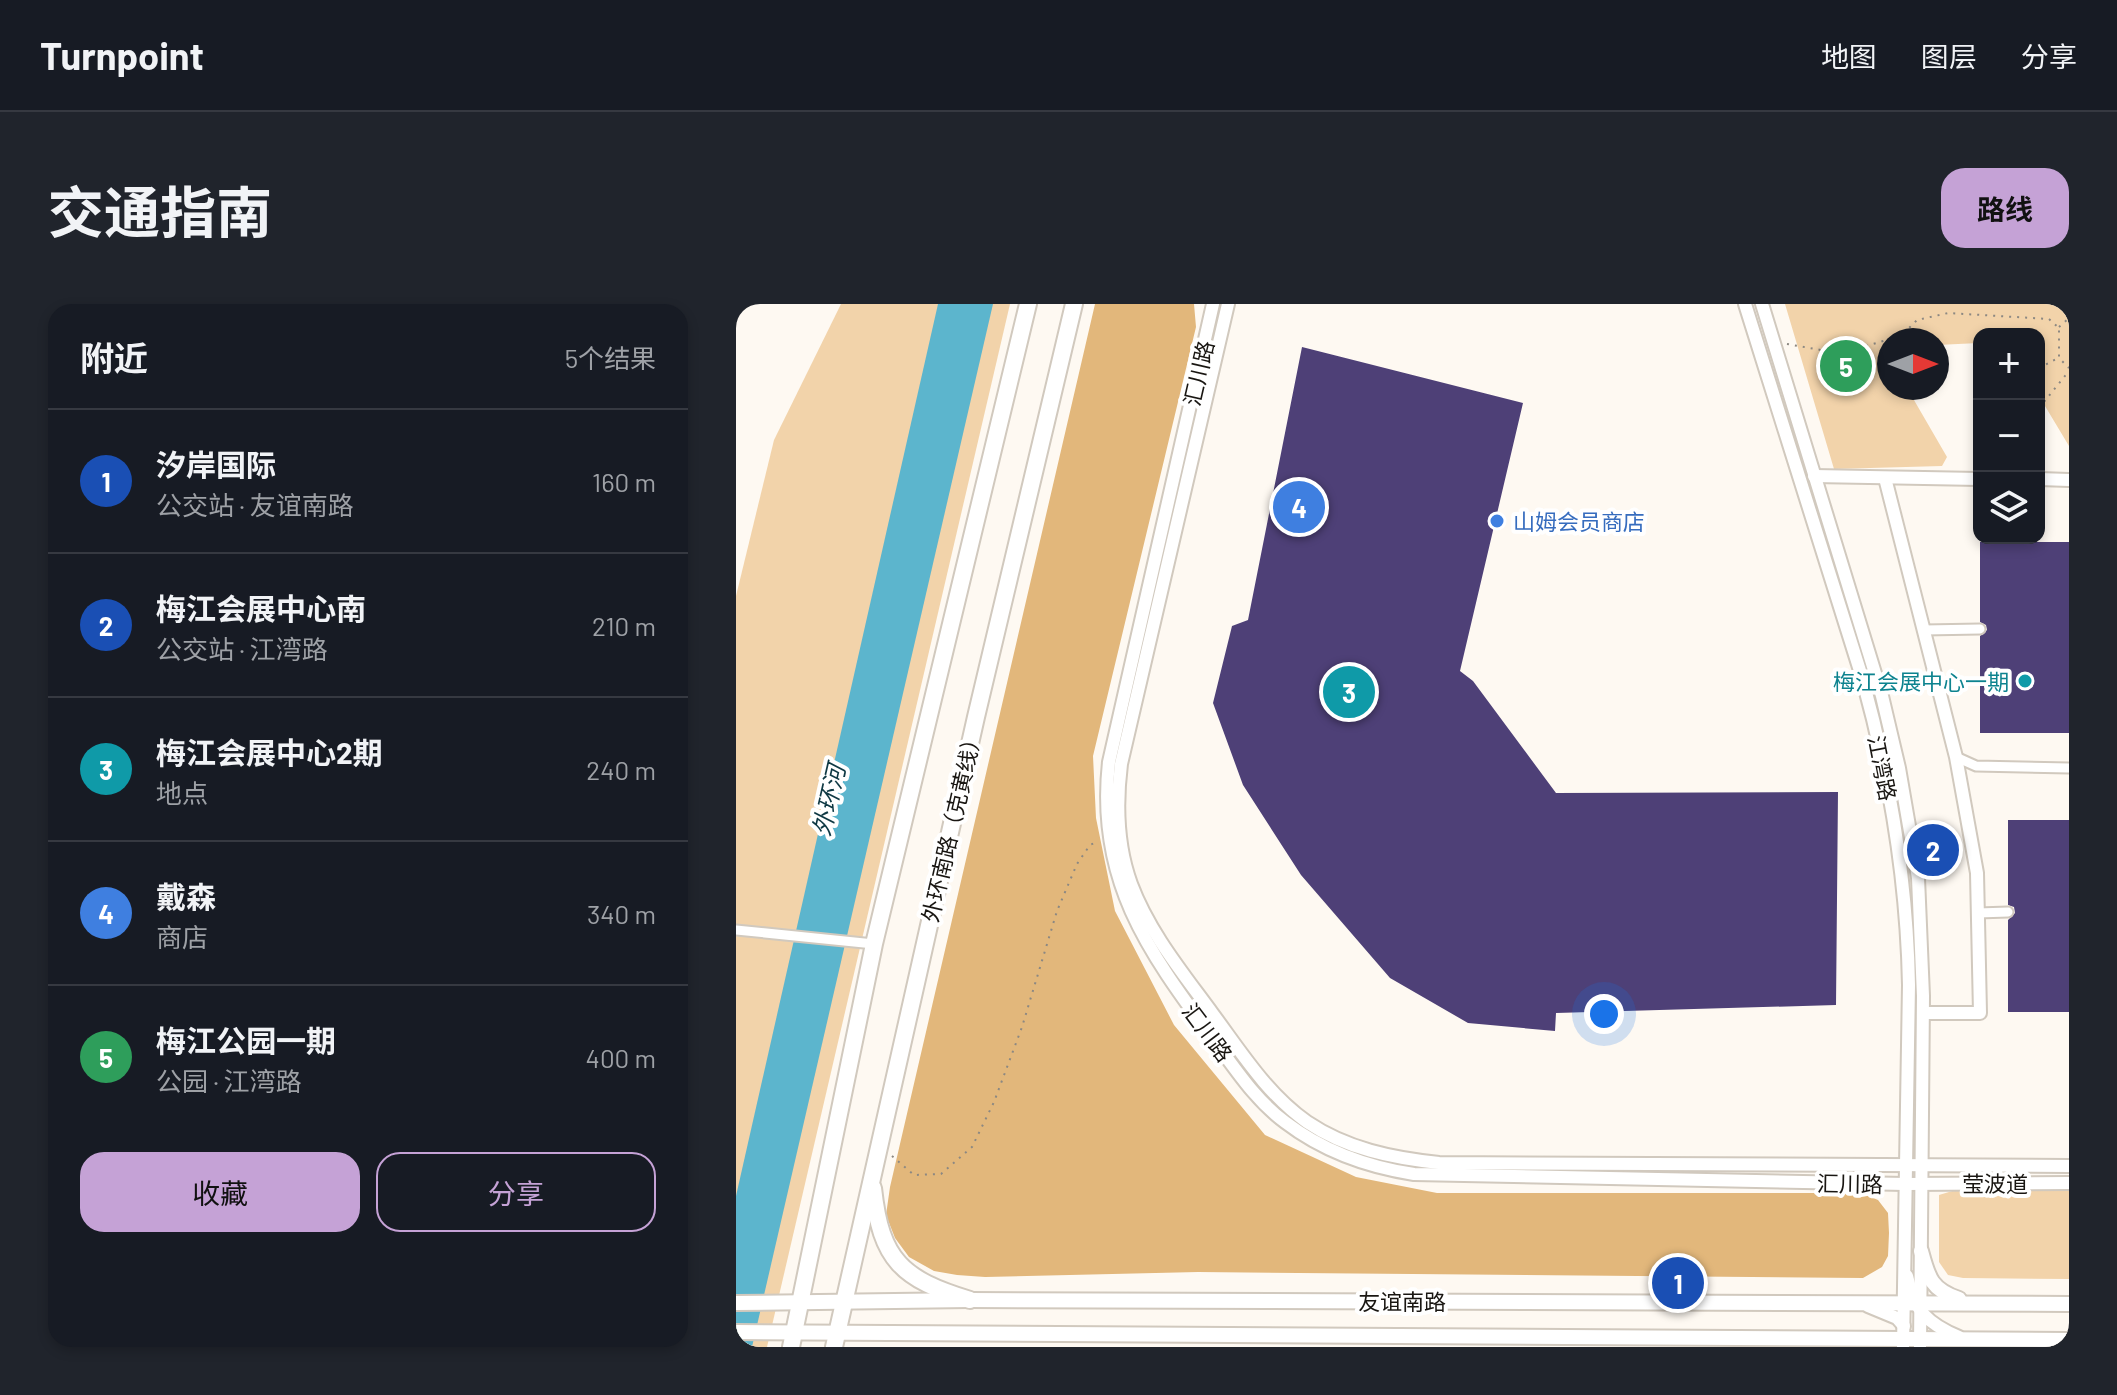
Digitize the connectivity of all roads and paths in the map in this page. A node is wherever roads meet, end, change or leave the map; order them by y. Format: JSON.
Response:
{"nodes":[{"id":1,"x":1028,"y":304,"type":"edge"},
{"id":2,"x":1074,"y":304,"type":"edge"},
{"id":3,"x":1213,"y":304,"type":"edge"},
{"id":4,"x":1228,"y":304,"type":"edge"},
{"id":5,"x":1745,"y":304,"type":"edge"},
{"id":6,"x":1762,"y":304,"type":"edge"},
{"id":7,"x":2069,"y":318,"type":"edge"},
{"id":8,"x":2059,"y":328,"type":"junction"},
{"id":9,"x":1774,"y":342,"type":"junction"},
{"id":10,"x":2059,"y":358,"type":"junction"},
{"id":11,"x":2045,"y":365,"type":"edge"},
{"id":12,"x":2069,"y":370,"type":"edge"},
{"id":13,"x":2045,"y":400,"type":"edge"},
{"id":14,"x":1814,"y":476,"type":"junction"},
{"id":15,"x":1885,"y":478,"type":"junction"},
{"id":16,"x":1973,"y":479,"type":"edge"},
{"id":17,"x":2045,"y":479,"type":"edge"},
{"id":18,"x":2069,"y":480,"type":"edge"},
{"id":19,"x":1980,"y":629,"type":"dead end"},
{"id":20,"x":1924,"y":630,"type":"junction"},
{"id":21,"x":1956,"y":757,"type":"junction"},
{"id":22,"x":2069,"y":768,"type":"edge"},
{"id":23,"x":1109,"y":837,"type":"junction"},
{"id":24,"x":2008,"y":912,"type":"dead end"},
{"id":25,"x":1978,"y":913,"type":"junction"},
{"id":26,"x":736,"y":930,"type":"edge"},
{"id":27,"x":874,"y":944,"type":"junction"},
{"id":28,"x":1923,"y":1013,"type":"junction"},
{"id":29,"x":878,"y":1145,"type":"junction"},
{"id":30,"x":1906,"y":1166,"type":"junction"},
{"id":31,"x":1921,"y":1166,"type":"junction"},
{"id":32,"x":2069,"y":1166,"type":"edge"},
{"id":33,"x":872,"y":1174,"type":"junction"},
{"id":34,"x":2069,"y":1183,"type":"edge"},
{"id":35,"x":1905,"y":1184,"type":"junction"},
{"id":36,"x":1921,"y":1184,"type":"junction"},
{"id":37,"x":1921,"y":1251,"type":"junction"},
{"id":38,"x":970,"y":1300,"type":"junction"},
{"id":39,"x":845,"y":1301,"type":"junction"},
{"id":40,"x":1854,"y":1302,"type":"junction"},
{"id":41,"x":736,"y":1303,"type":"edge"},
{"id":42,"x":802,"y":1303,"type":"junction"},
{"id":43,"x":1979,"y":1303,"type":"junction"},
{"id":44,"x":1915,"y":1304,"type":"junction"},
{"id":45,"x":2069,"y":1304,"type":"edge"},
{"id":46,"x":736,"y":1332,"type":"edge"},
{"id":47,"x":1964,"y":1339,"type":"junction"},
{"id":48,"x":792,"y":1340,"type":"edge"},
{"id":49,"x":836,"y":1340,"type":"edge"},
{"id":50,"x":1855,"y":1340,"type":"junction"},
{"id":51,"x":1910,"y":1340,"type":"edge"},
{"id":52,"x":2069,"y":1340,"type":"edge"},
{"id":53,"x":1881,"y":1347,"type":"edge"},
{"id":54,"x":1947,"y":1347,"type":"edge"}],
"edges":[{"from":1,"to":27,"type":"highway","name":"外环南路（克黄线）"},
{"from":2,"to":29,"type":"highway","name":"外环南路（克黄线）"},
{"from":3,"to":23,"type":"street","name":"汇川路"},
{"from":4,"to":30,"type":"street","name":"汇川路"},
{"from":5,"to":30,"type":"street","name":"江湾路"},
{"from":6,"to":9,"type":"street","name":"江湾路"},
{"from":7,"to":8,"type":"path"},
{"from":8,"to":9,"type":"path"},
{"from":8,"to":10,"type":"path"},
{"from":9,"to":14,"type":"street","name":"江湾路"},
{"from":10,"to":11,"type":"path"},
{"from":10,"to":12,"type":"path"},
{"from":12,"to":13,"type":"path"},
{"from":14,"to":15,"type":"street"},
{"from":14,"to":28,"type":"street","name":"江湾路"},
{"from":15,"to":16,"type":"street"},
{"from":15,"to":20,"type":"street"},
{"from":17,"to":18,"type":"street"},
{"from":19,"to":20,"type":"street"},
{"from":20,"to":21,"type":"street"},
{"from":21,"to":22,"type":"street"},
{"from":21,"to":25,"type":"street"},
{"from":23,"to":29,"type":"path"},
{"from":23,"to":35,"type":"street","name":"汇川路"},
{"from":24,"to":25,"type":"street"},
{"from":25,"to":28,"type":"street"},
{"from":26,"to":27,"type":"street"},
{"from":27,"to":42,"type":"highway","name":"外环南路（克黄线）"},
{"from":28,"to":31,"type":"street","name":"江湾路"},
{"from":29,"to":33,"type":"highway","name":"外环南路（克黄线）"},
{"from":30,"to":31,"type":"street","name":"汇川路"},
{"from":30,"to":35,"type":"street","name":"江湾路"},
{"from":31,"to":32,"type":"street","name":"莹波道"},
{"from":31,"to":36,"type":"street","name":"江湾路"},
{"from":33,"to":38,"type":"highway"},
{"from":33,"to":39,"type":"highway","name":"外环南路（克黄线）"},
{"from":34,"to":36,"type":"street","name":"莹波道"},
{"from":35,"to":36,"type":"street","name":"汇川路"},
{"from":35,"to":44,"type":"street","name":"江湾路"},
{"from":36,"to":37,"type":"street","name":"江湾路"},
{"from":37,"to":43,"type":"main road"},
{"from":37,"to":44,"type":"street","name":"江湾路"},
{"from":38,"to":39,"type":"main road","name":"友谊南路"},
{"from":38,"to":40,"type":"main road","name":"友谊南路"},
{"from":39,"to":42,"type":"main road","name":"友谊南路"},
{"from":39,"to":49,"type":"highway","name":"外环南路（克黄线）"},
{"from":40,"to":44,"type":"main road","name":"友谊南路"},
{"from":40,"to":51,"type":"street"},
{"from":41,"to":42,"type":"main road","name":"友谊南路"},
{"from":42,"to":48,"type":"highway","name":"外环南路（克黄线）"},
{"from":43,"to":44,"type":"main road","name":"友谊南路"},
{"from":43,"to":45,"type":"main road","name":"友谊南路"},
{"from":44,"to":47,"type":"street"},
{"from":44,"to":51,"type":"street","name":"江湾路"},
{"from":44,"to":51,"type":"street","name":"江湾路"},
{"from":46,"to":48,"type":"main road","name":"友谊南路"},
{"from":47,"to":51,"type":"main road","name":"友谊南路"},
{"from":47,"to":52,"type":"main road","name":"友谊南路"},
{"from":47,"to":54,"type":"street"},
{"from":48,"to":49,"type":"main road","name":"友谊南路"},
{"from":49,"to":50,"type":"main road","name":"友谊南路"},
{"from":50,"to":51,"type":"main road","name":"友谊南路"},
{"from":50,"to":53,"type":"main road"}]}
